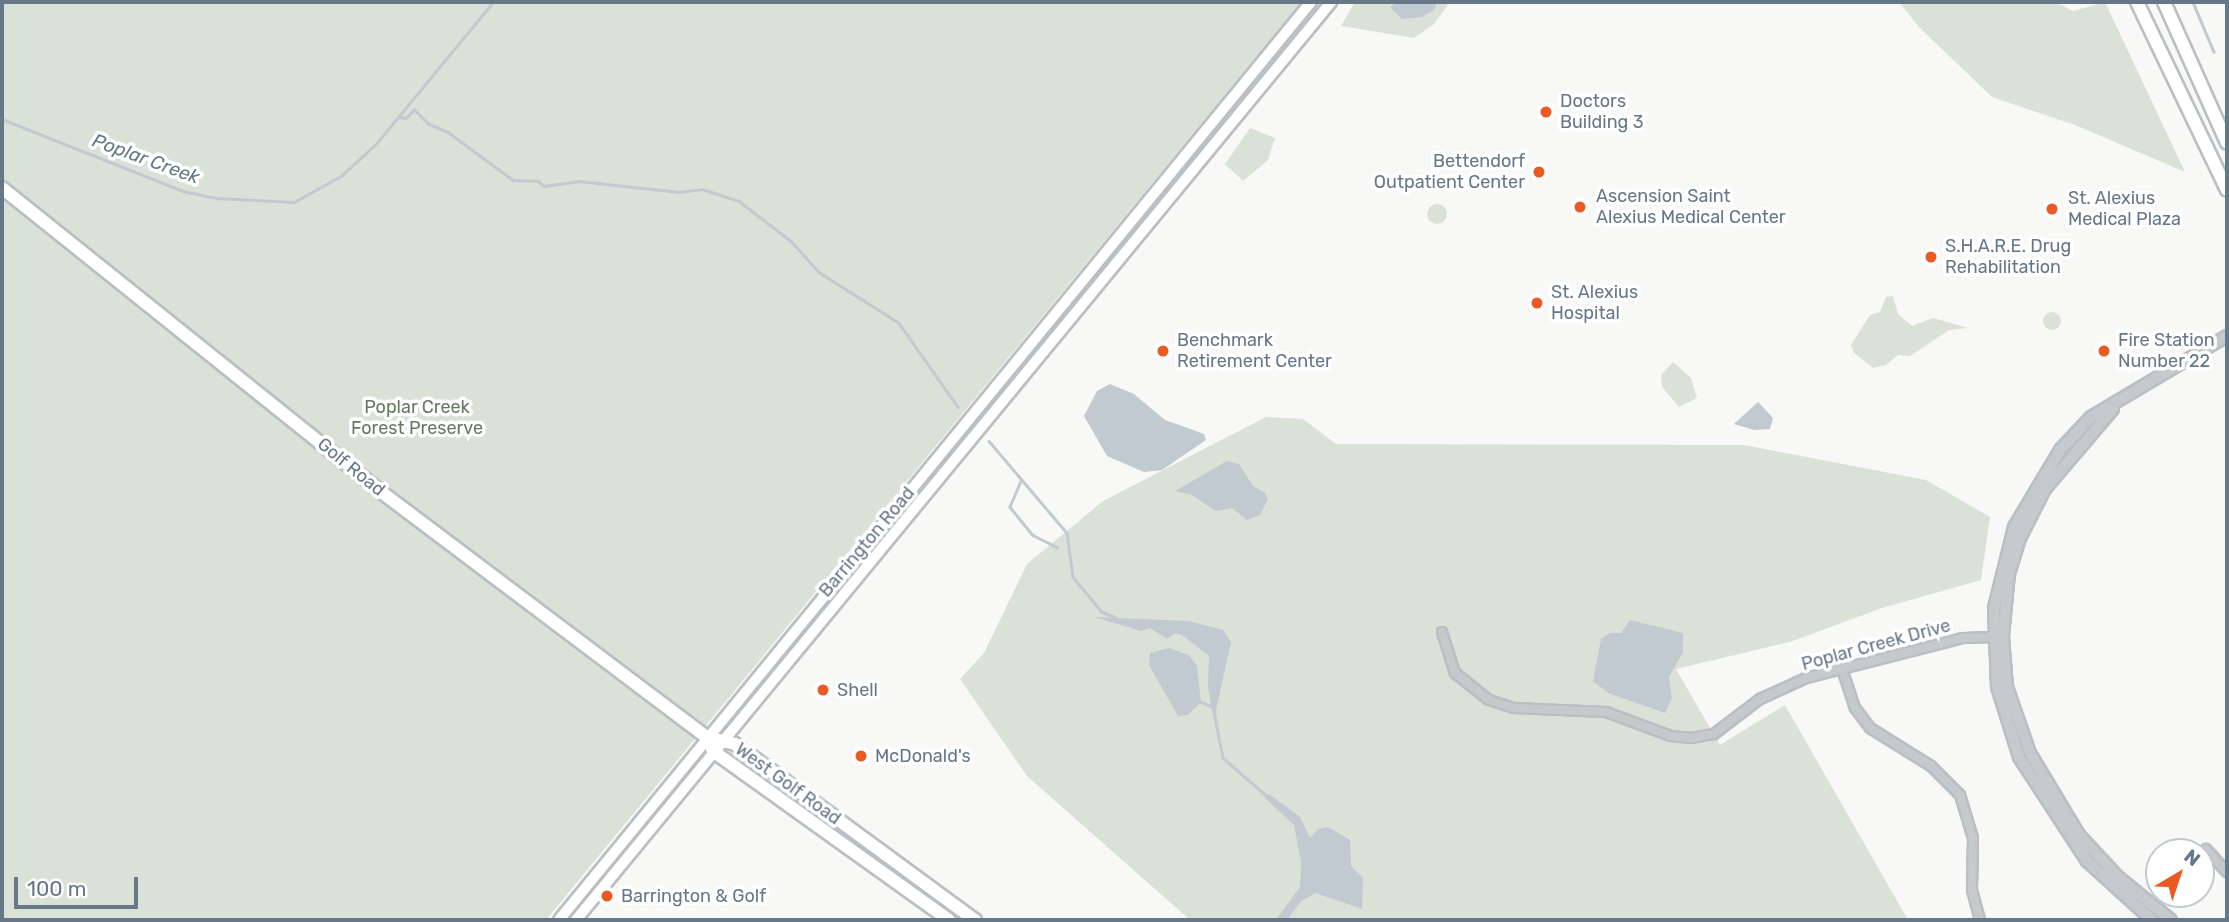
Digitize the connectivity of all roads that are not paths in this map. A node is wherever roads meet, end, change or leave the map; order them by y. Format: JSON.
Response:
{"nodes":[{"id":1,"x":1311,"y":2,"type":"edge"},
{"id":2,"x":1331,"y":2,"type":"edge"},
{"id":3,"x":2137,"y":2,"type":"edge"},
{"id":4,"x":2164,"y":2,"type":"edge"},
{"id":5,"x":2227,"y":143,"type":"edge"},
{"id":6,"x":2,"y":188,"type":"edge"},
{"id":7,"x":2227,"y":190,"type":"edge"},
{"id":8,"x":2227,"y":336,"type":"edge"},
{"id":9,"x":1442,"y":632,"type":"dead end"},
{"id":10,"x":1998,"y":637,"type":"junction"},
{"id":11,"x":1842,"y":669,"type":"junction"},
{"id":12,"x":707,"y":737,"type":"junction"},
{"id":13,"x":724,"y":738,"type":"junction"},
{"id":14,"x":713,"y":751,"type":"junction"},
{"id":15,"x":2215,"y":859,"type":"edge"},
{"id":16,"x":2227,"y":872,"type":"edge"},
{"id":17,"x":559,"y":920,"type":"edge"},
{"id":18,"x":576,"y":920,"type":"edge"},
{"id":19,"x":949,"y":920,"type":"edge"},
{"id":20,"x":975,"y":920,"type":"edge"},
{"id":21,"x":1980,"y":920,"type":"edge"},
{"id":22,"x":2152,"y":920,"type":"edge"},
{"id":23,"x":2171,"y":920,"type":"edge"}],
"edges":[{"from":1,"to":12,"type":"main road","name":"Barrington Road"},
{"from":2,"to":13,"type":"main road","name":"Barrington Road"},
{"from":3,"to":7,"type":"main road"},
{"from":4,"to":5,"type":"main road"},
{"from":6,"to":12,"type":"main road","name":"Golf Road"},
{"from":8,"to":10,"type":"street"},
{"from":9,"to":11,"type":"street","name":"Poplar Creek Drive"},
{"from":10,"to":11,"type":"street","name":"Poplar Creek Drive"},
{"from":10,"to":22,"type":"street"},
{"from":10,"to":23,"type":"street"},
{"from":11,"to":21,"type":"street"},
{"from":12,"to":13,"type":"main road","name":"West Golf Road"},
{"from":12,"to":14,"type":"main road","name":"West Golf Road"},
{"from":12,"to":17,"type":"main road","name":"Barrington Road"},
{"from":13,"to":14,"type":"main road","name":"Barrington Road"},
{"from":13,"to":20,"type":"main road","name":"West Golf Road"},
{"from":14,"to":18,"type":"main road","name":"Barrington Road"},
{"from":14,"to":19,"type":"main road","name":"West Golf Road"},
{"from":15,"to":16,"type":"street"}]}
